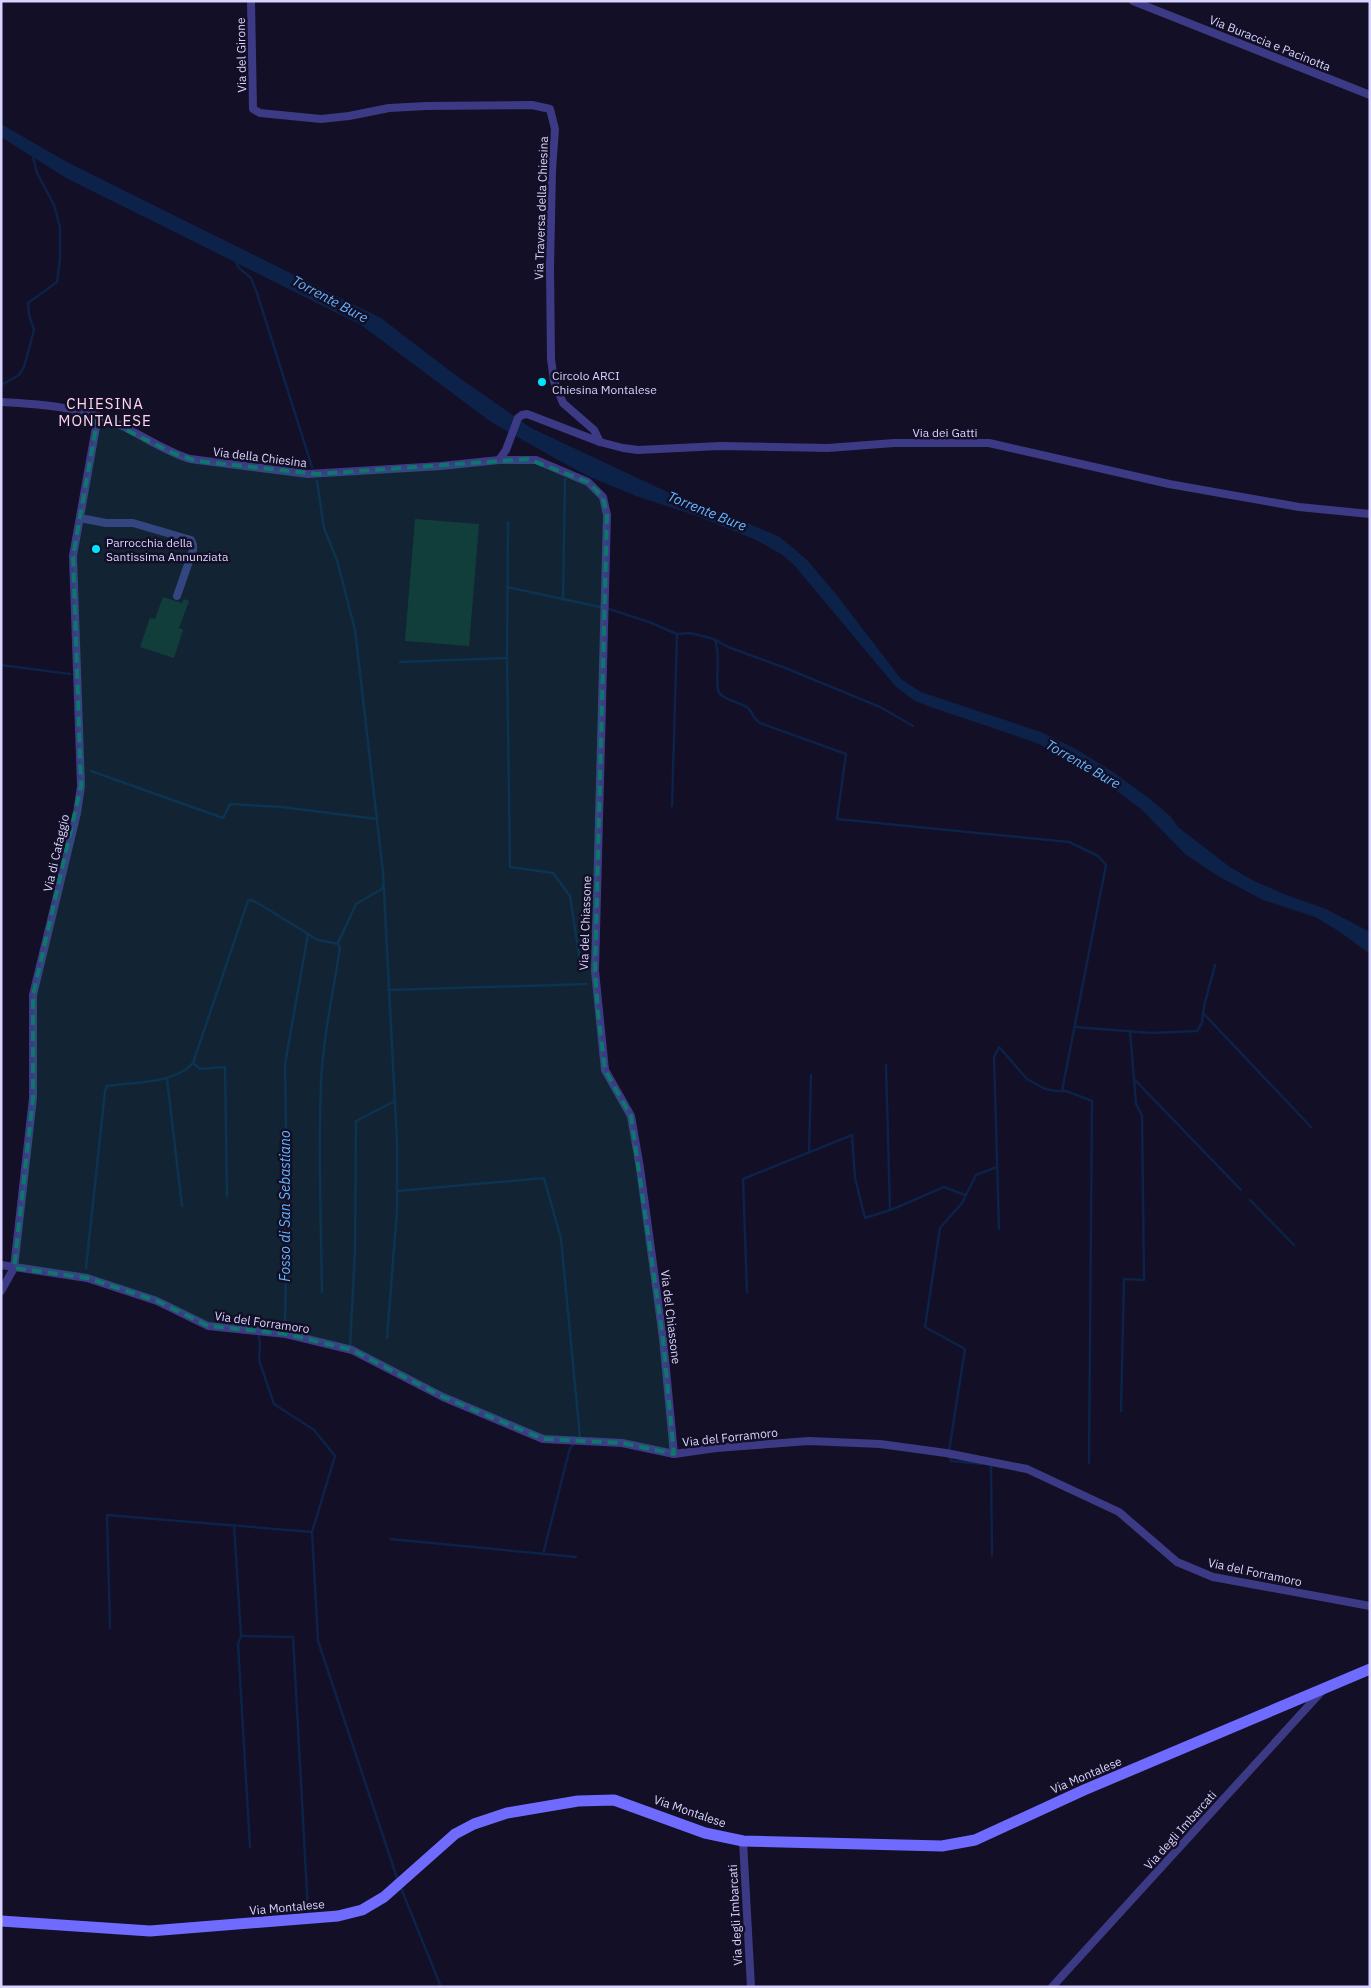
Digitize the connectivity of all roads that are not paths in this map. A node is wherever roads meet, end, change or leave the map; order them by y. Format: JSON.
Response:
{"nodes":[{"id":1,"x":252,"y":1,"type":"edge"},
{"id":2,"x":1133,"y":1,"type":"edge"},
{"id":3,"x":1370,"y":95,"type":"edge"},
{"id":4,"x":253,"y":109,"type":"joint"},
{"id":5,"x":1,"y":402,"type":"edge"},
{"id":6,"x":98,"y":416,"type":"junction"},
{"id":7,"x":600,"y":442,"type":"junction"},
{"id":8,"x":499,"y":460,"type":"junction"},
{"id":9,"x":1370,"y":514,"type":"edge"},
{"id":10,"x":80,"y":518,"type":"junction"},
{"id":11,"x":177,"y":596,"type":"dead end"},
{"id":12,"x":1,"y":1265,"type":"edge"},
{"id":13,"x":14,"y":1268,"type":"junction"},
{"id":14,"x":1,"y":1291,"type":"edge"},
{"id":15,"x":674,"y":1454,"type":"junction"},
{"id":16,"x":1370,"y":1606,"type":"edge"},
{"id":17,"x":1370,"y":1669,"type":"edge"},
{"id":18,"x":1325,"y":1688,"type":"junction"},
{"id":19,"x":743,"y":1841,"type":"junction"},
{"id":20,"x":1,"y":1921,"type":"edge"},
{"id":21,"x":751,"y":1987,"type":"edge"},
{"id":22,"x":1052,"y":1987,"type":"edge"}],
"edges":[{"from":1,"to":4,"type":"street","name":"Via del Girone"},
{"from":2,"to":3,"type":"street","name":"Via Buraccia e Pacinotta"},
{"from":4,"to":7,"type":"street","name":"Via Traversa della Chiesina"},
{"from":5,"to":6,"type":"street","name":"Via della Chiesina"},
{"from":6,"to":8,"type":"street","name":"Via della Chiesina"},
{"from":6,"to":10,"type":"street","name":"Via di Cafaggio"},
{"from":7,"to":8,"type":"street","name":"Via dei Gatti"},
{"from":7,"to":9,"type":"street","name":"Via dei Gatti"},
{"from":8,"to":15,"type":"street","name":"Via del Chiassone"},
{"from":10,"to":11,"type":"street"},
{"from":10,"to":13,"type":"street","name":"Via di Cafaggio"},
{"from":12,"to":13,"type":"street","name":"Via del Forramoro"},
{"from":13,"to":14,"type":"street","name":"Via di Cafaggio"},
{"from":13,"to":15,"type":"street","name":"Via del Forramoro"},
{"from":15,"to":16,"type":"street","name":"Via del Forramoro"},
{"from":17,"to":18,"type":"main road","name":"Via Montalese"},
{"from":18,"to":19,"type":"main road","name":"Via Montalese"},
{"from":18,"to":22,"type":"street","name":"Via degli Imbarcati"},
{"from":19,"to":20,"type":"main road","name":"Via Montalese"},
{"from":19,"to":21,"type":"street","name":"Via degli Imbarcati"}]}
